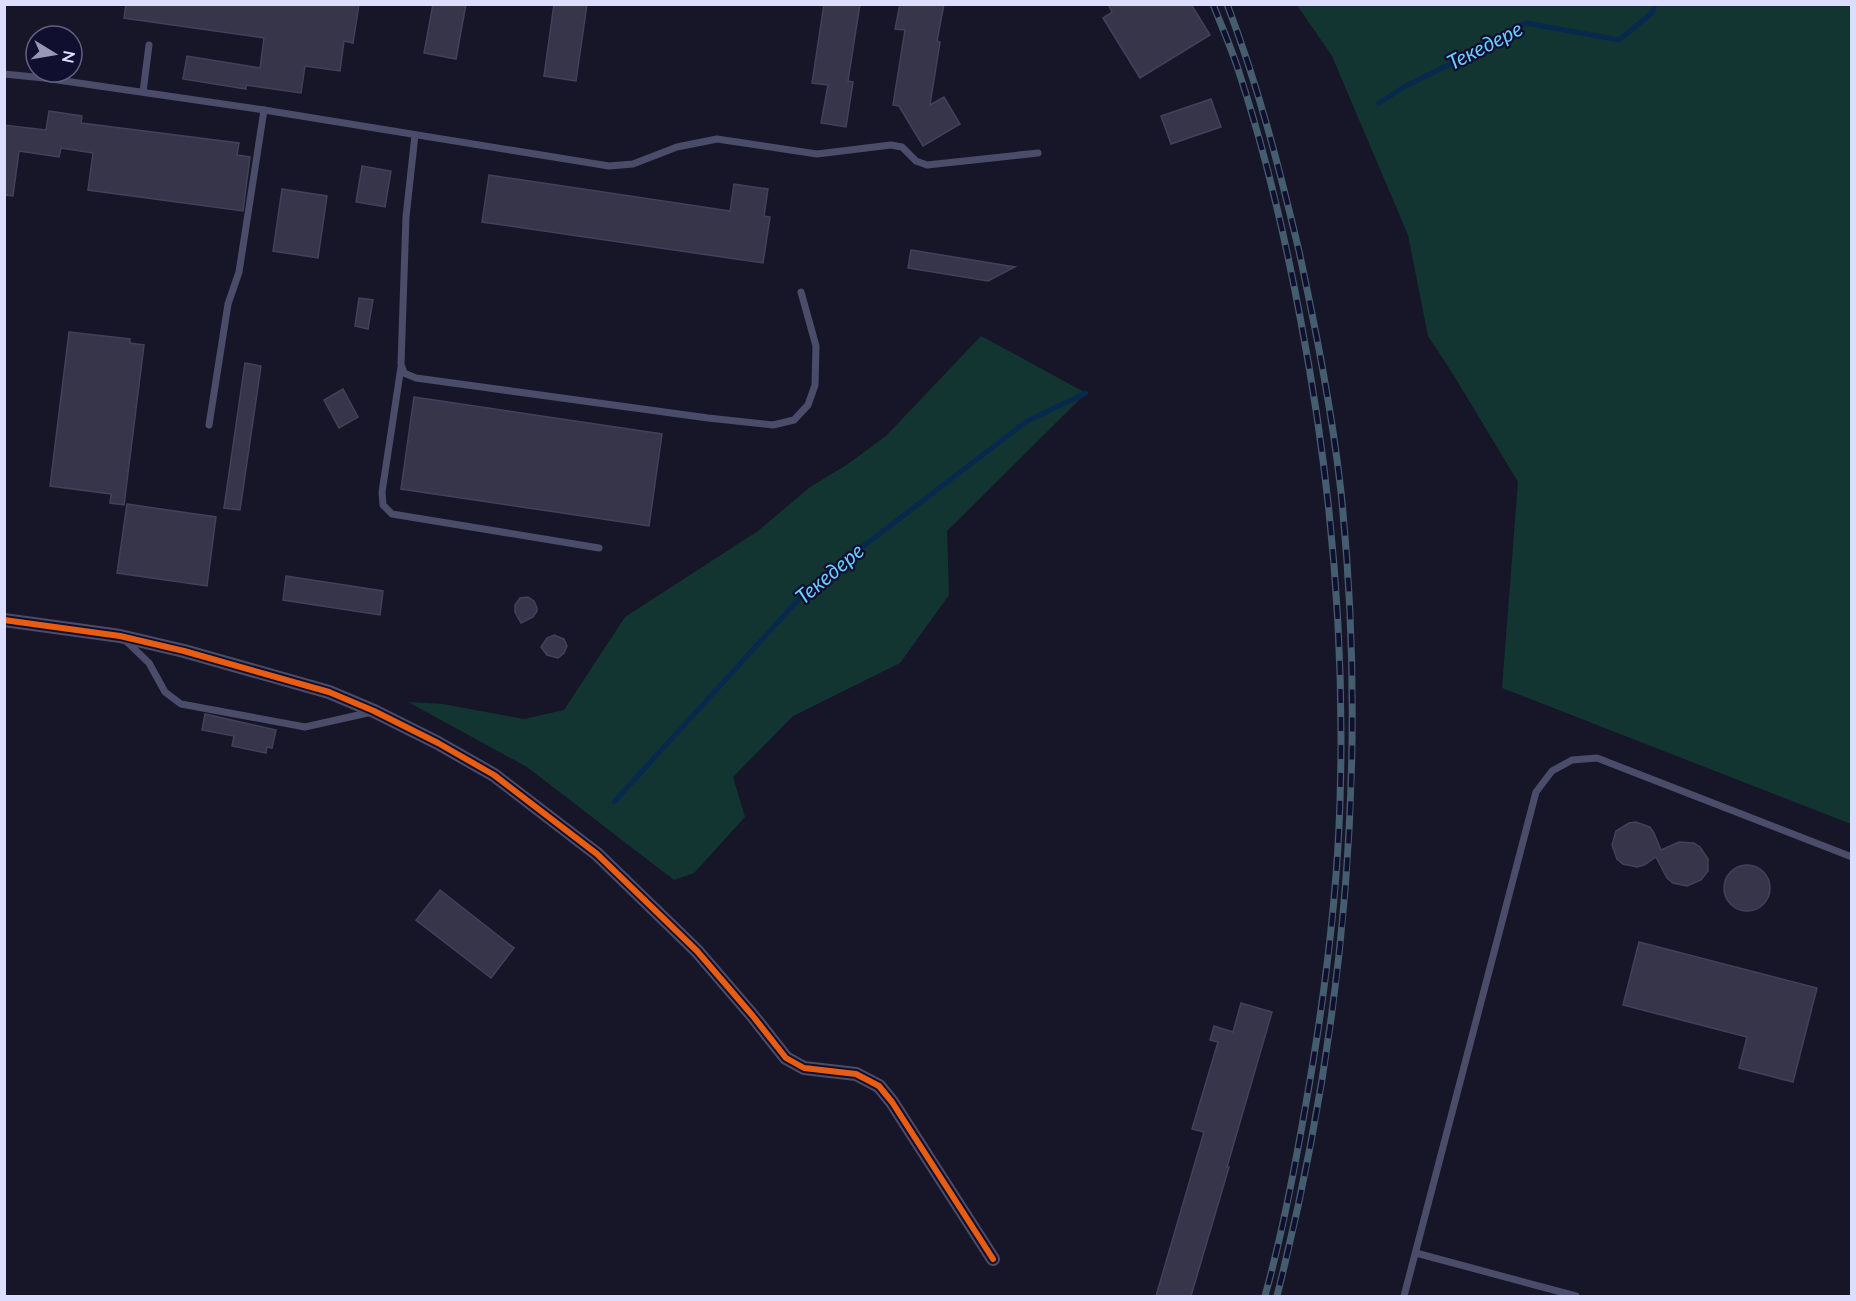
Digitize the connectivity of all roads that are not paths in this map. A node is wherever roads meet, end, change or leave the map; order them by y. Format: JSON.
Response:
{"nodes":[{"id":1,"x":149,"y":45,"type":"dead end"},
{"id":2,"x":4,"y":74,"type":"edge"},
{"id":3,"x":143,"y":92,"type":"junction"},
{"id":4,"x":264,"y":110,"type":"junction"},
{"id":5,"x":415,"y":135,"type":"junction"},
{"id":6,"x":1038,"y":153,"type":"dead end"},
{"id":7,"x":801,"y":292,"type":"dead end"},
{"id":8,"x":401,"y":364,"type":"junction"},
{"id":9,"x":209,"y":425,"type":"dead end"},
{"id":10,"x":599,"y":548,"type":"dead end"},
{"id":11,"x":4,"y":620,"type":"edge"},
{"id":12,"x":120,"y":636,"type":"junction"},
{"id":13,"x":374,"y":711,"type":"junction"},
{"id":14,"x":1851,"y":857,"type":"edge"},
{"id":15,"x":1416,"y":1252,"type":"junction"},
{"id":16,"x":993,"y":1259,"type":"dead end"},
{"id":17,"x":1404,"y":1296,"type":"edge"},
{"id":18,"x":1576,"y":1296,"type":"edge"}],
"edges":[{"from":1,"to":3,"type":"lane"},
{"from":2,"to":3,"type":"lane"},
{"from":3,"to":4,"type":"lane"},
{"from":4,"to":5,"type":"lane"},
{"from":4,"to":9,"type":"lane"},
{"from":5,"to":6,"type":"lane"},
{"from":5,"to":8,"type":"lane"},
{"from":7,"to":8,"type":"lane"},
{"from":8,"to":10,"type":"lane"},
{"from":11,"to":12,"type":"street"},
{"from":12,"to":13,"type":"street"},
{"from":12,"to":13,"type":"lane"},
{"from":13,"to":16,"type":"street"},
{"from":14,"to":15,"type":"lane"},
{"from":15,"to":17,"type":"lane"},
{"from":15,"to":18,"type":"lane"}]}
